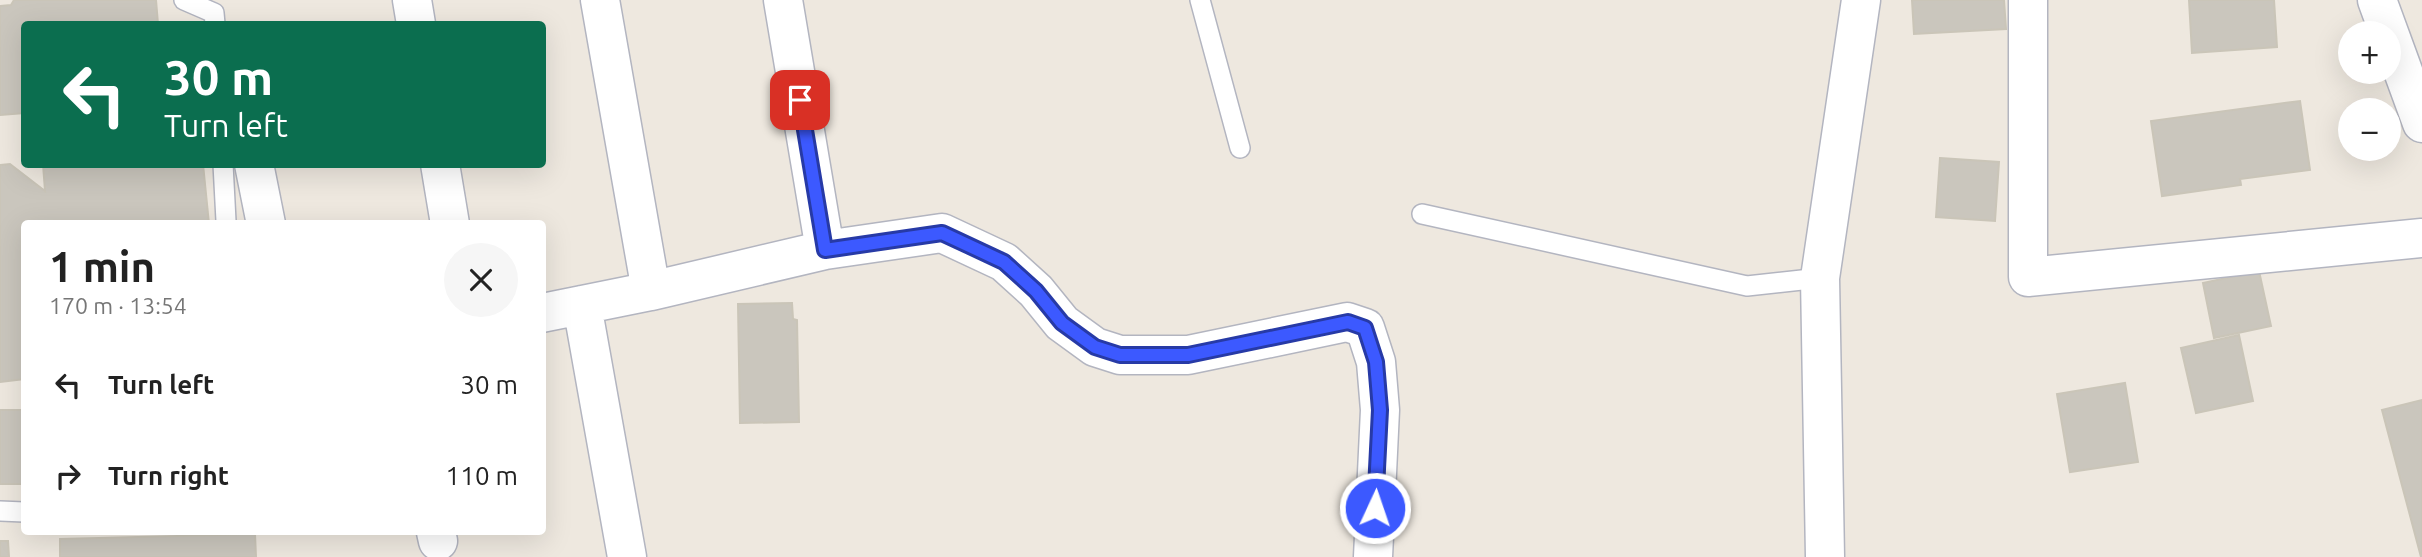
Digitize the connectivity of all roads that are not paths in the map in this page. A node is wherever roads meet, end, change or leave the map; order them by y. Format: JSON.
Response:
{"nodes":[{"id":1,"x":184,"y":0,"type":"edge"},
{"id":2,"x":412,"y":0,"type":"edge"},
{"id":3,"x":600,"y":0,"type":"edge"},
{"id":4,"x":783,"y":0,"type":"edge"},
{"id":5,"x":1200,"y":0,"type":"edge"},
{"id":6,"x":1861,"y":0,"type":"edge"},
{"id":7,"x":2028,"y":0,"type":"edge"},
{"id":8,"x":2378,"y":0,"type":"edge"},
{"id":9,"x":215,"y":21,"type":"edge"},
{"id":10,"x":416,"y":21,"type":"edge"},
{"id":11,"x":2422,"y":122,"type":"edge"},
{"id":12,"x":1240,"y":148,"type":"dead end"},
{"id":13,"x":223,"y":168,"type":"edge"},
{"id":14,"x":255,"y":168,"type":"edge"},
{"id":15,"x":441,"y":168,"type":"edge"},
{"id":16,"x":1423,"y":214,"type":"dead end"},
{"id":17,"x":226,"y":220,"type":"edge"},
{"id":18,"x":264,"y":220,"type":"edge"},
{"id":19,"x":449,"y":220,"type":"edge"},
{"id":20,"x":2422,"y":238,"type":"edge"},
{"id":21,"x":825,"y":250,"type":"junction"},
{"id":22,"x":1820,"y":278,"type":"junction"},
{"id":23,"x":651,"y":291,"type":"junction"},
{"id":24,"x":582,"y":305,"type":"junction"},
{"id":25,"x":546,"y":312,"type":"edge"},
{"id":26,"x":0,"y":511,"type":"edge"},
{"id":27,"x":21,"y":512,"type":"edge"},
{"id":28,"x":627,"y":557,"type":"edge"},
{"id":29,"x":1373,"y":557,"type":"edge"},
{"id":30,"x":1825,"y":557,"type":"edge"}],
"edges":[{"from":1,"to":9,"type":"lane"},
{"from":2,"to":10,"type":"street"},
{"from":3,"to":23,"type":"street"},
{"from":4,"to":21,"type":"street"},
{"from":5,"to":12,"type":"lane"},
{"from":6,"to":22,"type":"street"},
{"from":7,"to":20,"type":"street"},
{"from":8,"to":11,"type":"street"},
{"from":13,"to":17,"type":"lane"},
{"from":14,"to":18,"type":"street"},
{"from":15,"to":19,"type":"street"},
{"from":16,"to":22,"type":"lane"},
{"from":21,"to":23,"type":"street"},
{"from":21,"to":29,"type":"street"},
{"from":22,"to":30,"type":"street"},
{"from":23,"to":24,"type":"street"},
{"from":24,"to":25,"type":"street"},
{"from":24,"to":28,"type":"street"},
{"from":26,"to":27,"type":"lane"}]}
